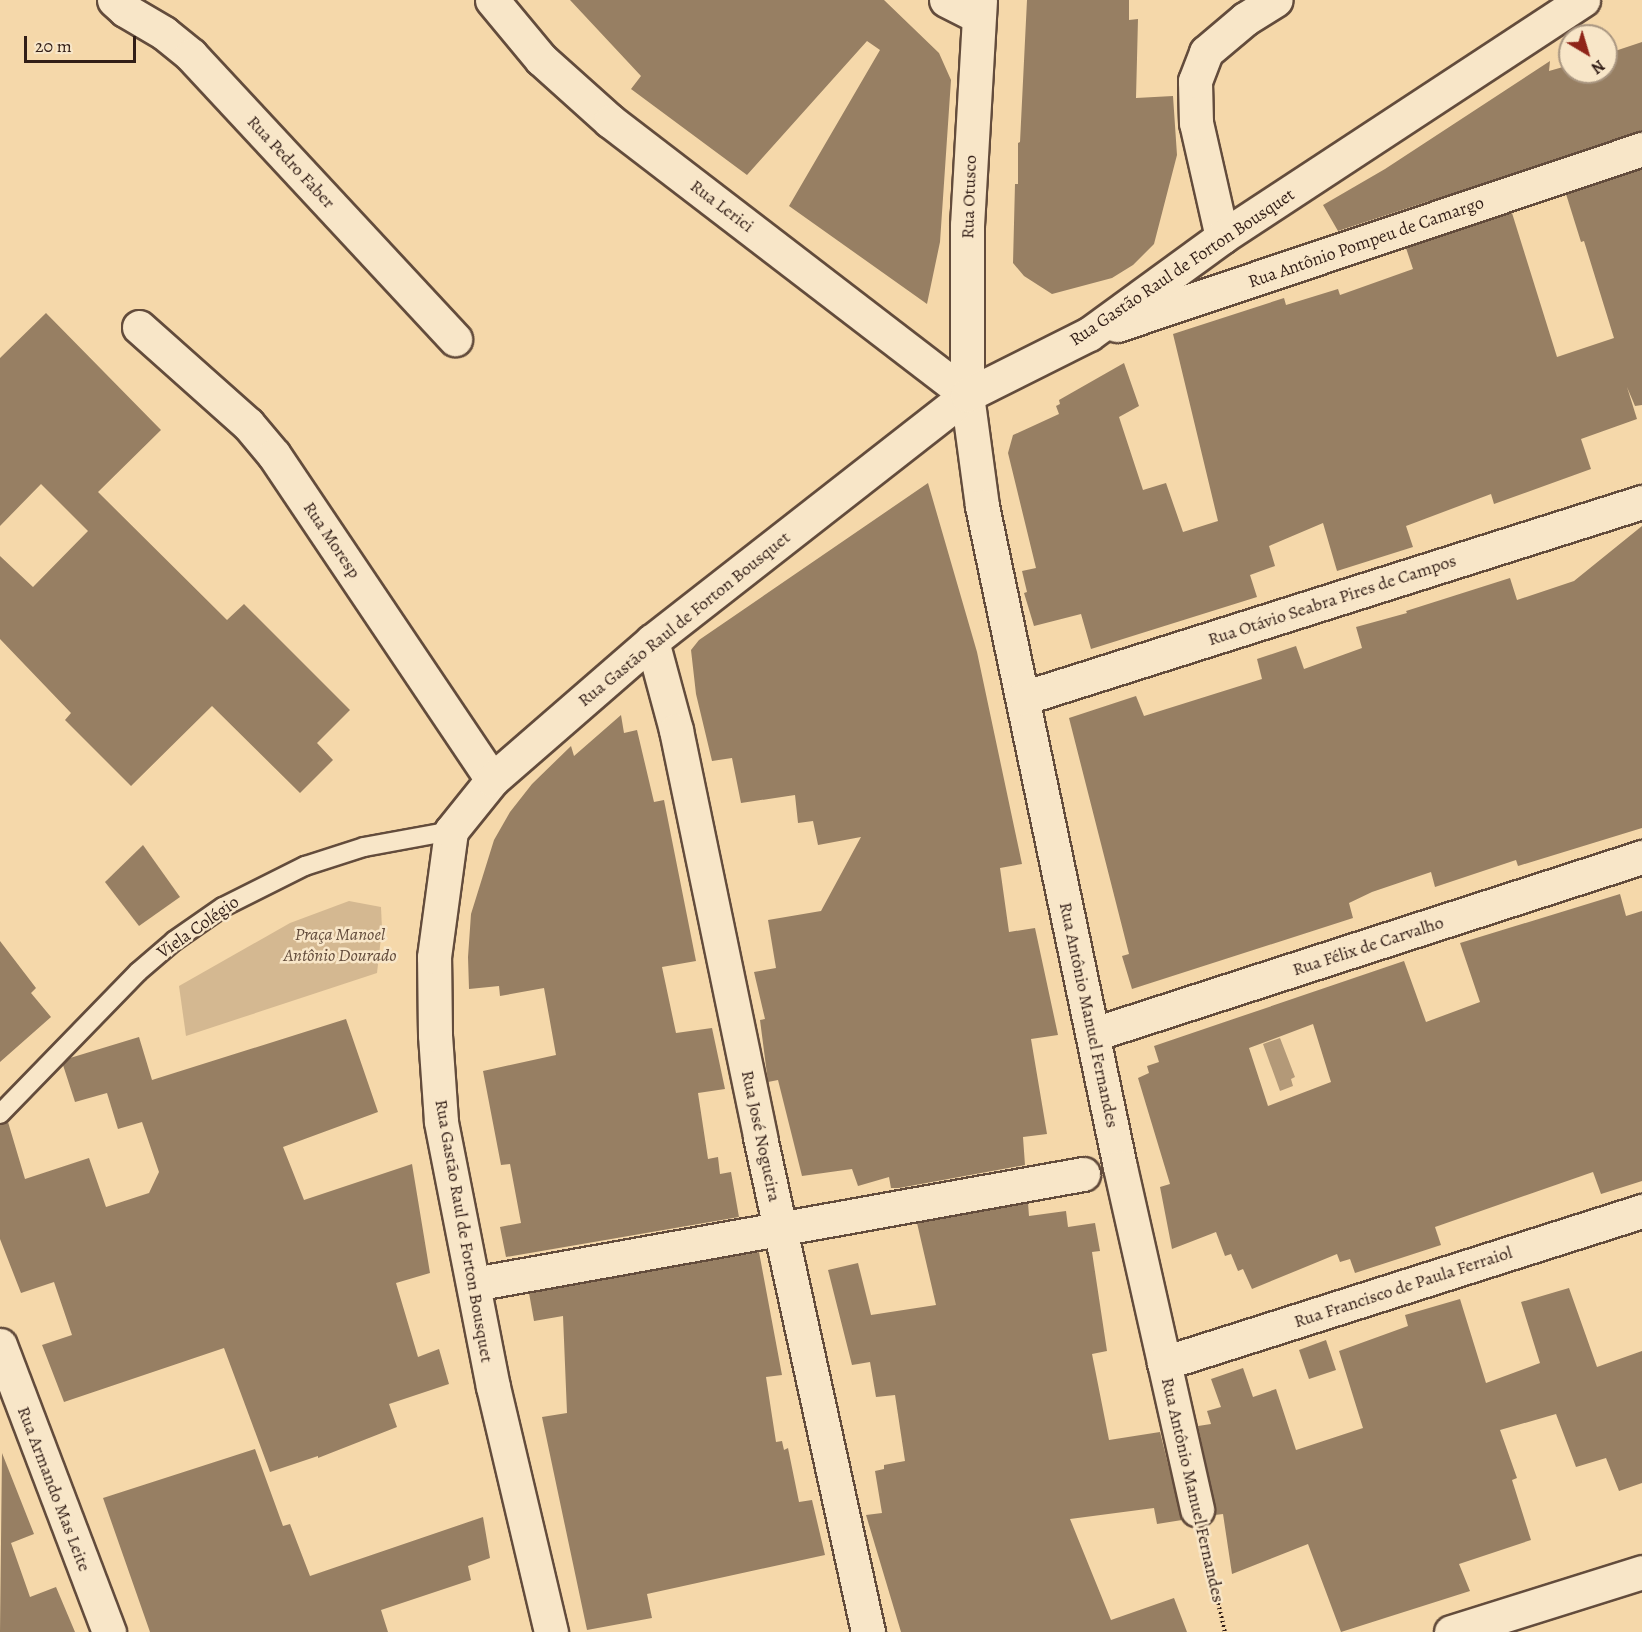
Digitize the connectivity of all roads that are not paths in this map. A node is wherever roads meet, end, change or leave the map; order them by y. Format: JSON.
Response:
{"nodes":[{"id":1,"x":114,"y":0,"type":"edge"},
{"id":2,"x":492,"y":0,"type":"edge"},
{"id":3,"x":946,"y":0,"type":"edge"},
{"id":4,"x":1276,"y":0,"type":"edge"},
{"id":5,"x":1583,"y":0,"type":"edge"},
{"id":6,"x":979,"y":8,"type":"edge"},
{"id":7,"x":1642,"y":149,"type":"edge"},
{"id":8,"x":1222,"y":237,"type":"junction"},
{"id":9,"x":139,"y":327,"type":"dead end"},
{"id":10,"x":1089,"y":334,"type":"junction"},
{"id":11,"x":455,"y":339,"type":"dead end"},
{"id":12,"x":967,"y":395,"type":"junction"},
{"id":13,"x":1642,"y":502,"type":"edge"},
{"id":14,"x":652,"y":641,"type":"junction"},
{"id":15,"x":1023,"y":698,"type":"junction"},
{"id":16,"x":492,"y":780,"type":"junction"},
{"id":17,"x":451,"y":831,"type":"junction"},
{"id":18,"x":1642,"y":857,"type":"edge"},
{"id":19,"x":1094,"y":1034,"type":"junction"},
{"id":20,"x":0,"y":1114,"type":"edge"},
{"id":21,"x":1083,"y":1174,"type":"dead end"},
{"id":22,"x":1642,"y":1211,"type":"edge"},
{"id":23,"x":780,"y":1228,"type":"junction"},
{"id":24,"x":474,"y":1284,"type":"junction"},
{"id":25,"x":0,"y":1345,"type":"edge"},
{"id":26,"x":1164,"y":1363,"type":"junction"},
{"id":27,"x":1197,"y":1509,"type":"road end"},
{"id":28,"x":1642,"y":1572,"type":"edge"},
{"id":29,"x":109,"y":1632,"type":"edge"},
{"id":30,"x":551,"y":1632,"type":"edge"},
{"id":31,"x":868,"y":1632,"type":"edge"},
{"id":32,"x":1451,"y":1632,"type":"edge"}],
"edges":[{"from":1,"to":11,"type":"street","name":"Rua Pedro Faber"},
{"from":2,"to":12,"type":"street","name":"Rua Lerici"},
{"from":3,"to":6,"type":"street"},
{"from":4,"to":8,"type":"street"},
{"from":5,"to":8,"type":"street","name":"Rua Gastão Raul de Forton Bousquet"},
{"from":6,"to":12,"type":"street","name":"Rua Otusco"},
{"from":7,"to":10,"type":"street","name":"Rua Antônio Pompeu de Camargo"},
{"from":8,"to":10,"type":"street","name":"Rua Gastão Raul de Forton Bousquet"},
{"from":9,"to":16,"type":"street","name":"Rua Moresp"},
{"from":10,"to":12,"type":"street","name":"Rua Gastão Raul de Forton Bousquet"},
{"from":12,"to":14,"type":"street","name":"Rua Gastão Raul de Forton Bousquet"},
{"from":12,"to":15,"type":"street","name":"Rua Antônio Manuel Fernandes"},
{"from":13,"to":15,"type":"street","name":"Rua Otávio Seabra Pires de Campos"},
{"from":14,"to":16,"type":"street","name":"Rua Gastão Raul de Forton Bousquet"},
{"from":14,"to":23,"type":"street","name":"Rua José Nogueira"},
{"from":15,"to":19,"type":"street","name":"Rua Antônio Manuel Fernandes"},
{"from":16,"to":17,"type":"street","name":"Rua Gastão Raul de Forton Bousquet"},
{"from":17,"to":20,"type":"lane","name":"Viela Colégio"},
{"from":17,"to":24,"type":"street","name":"Rua Gastão Raul de Forton Bousquet"},
{"from":18,"to":19,"type":"street","name":"Rua Félix de Carvalho"},
{"from":19,"to":26,"type":"street","name":"Rua Antônio Manuel Fernandes"},
{"from":21,"to":23,"type":"street"},
{"from":22,"to":26,"type":"street","name":"Rua Francisco de Paula Ferraiol"},
{"from":23,"to":24,"type":"street"},
{"from":23,"to":31,"type":"street","name":"Rua José Nogueira"},
{"from":24,"to":30,"type":"street","name":"Rua Gastão Raul de Forton Bousquet"},
{"from":25,"to":29,"type":"street","name":"Rua Armando Mas Leite"},
{"from":26,"to":27,"type":"street","name":"Rua Antônio Manuel Fernandes"},
{"from":28,"to":32,"type":"street"}]}
